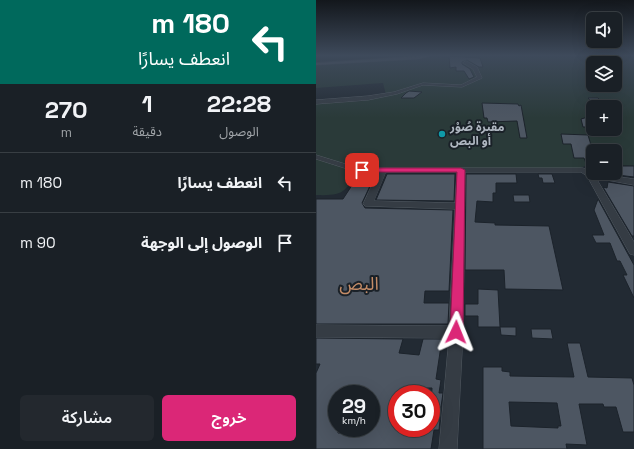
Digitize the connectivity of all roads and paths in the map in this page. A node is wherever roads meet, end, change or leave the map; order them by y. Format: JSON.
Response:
{"nodes":[{"id":1,"x":479,"y":76,"type":"edge"},
{"id":2,"x":316,"y":102,"type":"edge"},
{"id":3,"x":316,"y":157,"type":"edge"},
{"id":4,"x":461,"y":170,"type":"junction"},
{"id":5,"x":383,"y":171,"type":"junction"},
{"id":6,"x":586,"y":171,"type":"edge"},
{"id":7,"x":593,"y":180,"type":"edge"},
{"id":8,"x":621,"y":180,"type":"edge"},
{"id":9,"x":634,"y":182,"type":"edge"},
{"id":10,"x":460,"y":206,"type":"junction"},
{"id":11,"x":634,"y":251,"type":"edge"},
{"id":12,"x":316,"y":330,"type":"edge"},
{"id":13,"x":456,"y":332,"type":"junction"},
{"id":14,"x":448,"y":449,"type":"edge"}],
"edges":[{"from":1,"to":2,"type":"street"},
{"from":3,"to":5,"type":"street"},
{"from":4,"to":5,"type":"street"},
{"from":4,"to":6,"type":"street"},
{"from":4,"to":10,"type":"street"},
{"from":5,"to":10,"type":"street"},
{"from":7,"to":11,"type":"street"},
{"from":8,"to":9,"type":"street"},
{"from":10,"to":13,"type":"street"},
{"from":12,"to":13,"type":"street"},
{"from":13,"to":14,"type":"street"}]}
